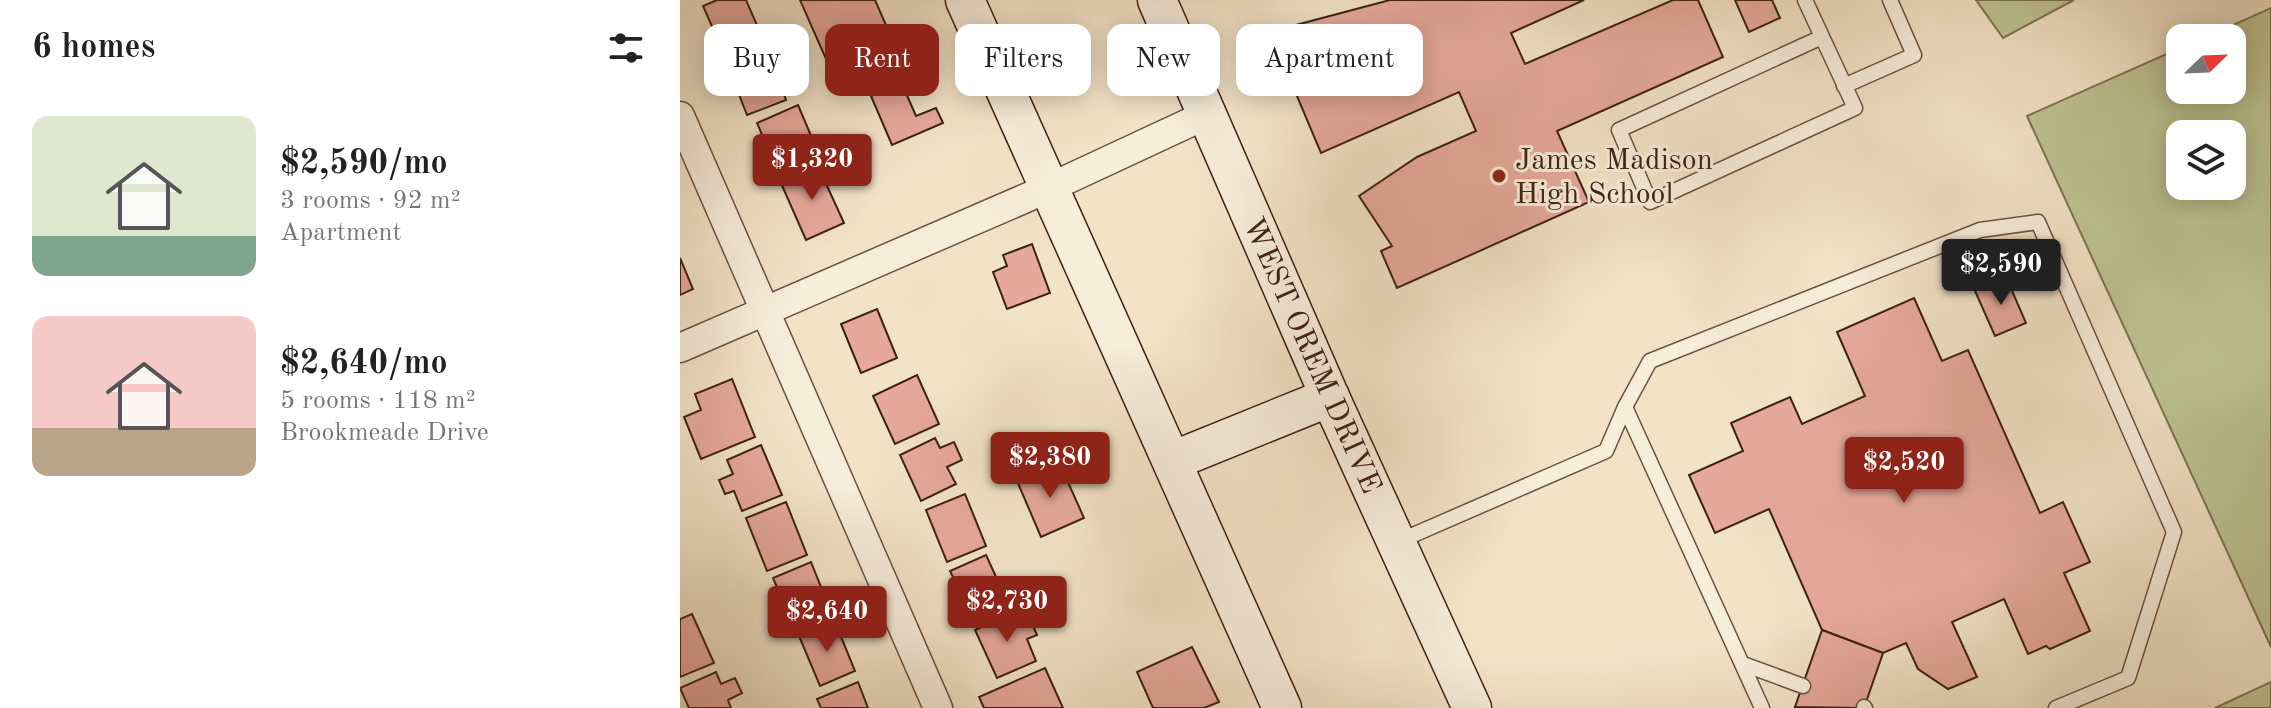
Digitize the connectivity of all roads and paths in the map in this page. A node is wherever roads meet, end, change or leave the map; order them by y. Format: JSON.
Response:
{"nodes":[{"id":1,"x":965,"y":0,"type":"edge"},
{"id":2,"x":1157,"y":0,"type":"edge"},
{"id":3,"x":1805,"y":0,"type":"edge"},
{"id":4,"x":1890,"y":0,"type":"edge"},
{"id":5,"x":1822,"y":37,"type":"junction"},
{"id":6,"x":1844,"y":86,"type":"junction"},
{"id":7,"x":1208,"y":114,"type":"junction"},
{"id":8,"x":680,"y":116,"type":"edge"},
{"id":9,"x":1049,"y":188,"type":"junction"},
{"id":10,"x":764,"y":312,"type":"junction"},
{"id":11,"x":680,"y":348,"type":"edge"},
{"id":12,"x":1330,"y":397,"type":"junction"},
{"id":13,"x":1625,"y":407,"type":"junction"},
{"id":14,"x":1172,"y":461,"type":"junction"},
{"id":15,"x":1397,"y":542,"type":"junction"},
{"id":16,"x":1743,"y":664,"type":"junction"},
{"id":17,"x":1803,"y":686,"type":"dead end"},
{"id":18,"x":938,"y":708,"type":"edge"},
{"id":19,"x":1282,"y":708,"type":"edge"},
{"id":20,"x":1472,"y":708,"type":"edge"},
{"id":21,"x":1762,"y":708,"type":"edge"},
{"id":22,"x":2056,"y":708,"type":"edge"}],
"edges":[{"from":1,"to":9,"type":"main road"},
{"from":2,"to":7,"type":"main road","name":"WEST OREM DRIVE"},
{"from":3,"to":5,"type":"lane"},
{"from":4,"to":6,"type":"lane"},
{"from":5,"to":6,"type":"lane"},
{"from":5,"to":6,"type":"lane"},
{"from":7,"to":9,"type":"street"},
{"from":7,"to":12,"type":"main road","name":"WEST OREM DRIVE"},
{"from":8,"to":10,"type":"street"},
{"from":9,"to":10,"type":"street"},
{"from":9,"to":14,"type":"main road"},
{"from":10,"to":11,"type":"street"},
{"from":10,"to":18,"type":"street"},
{"from":12,"to":14,"type":"main road"},
{"from":12,"to":15,"type":"main road","name":"WEST OREM DRIVE"},
{"from":13,"to":15,"type":"lane"},
{"from":13,"to":16,"type":"lane"},
{"from":13,"to":22,"type":"lane"},
{"from":14,"to":19,"type":"main road"},
{"from":15,"to":20,"type":"main road","name":"WEST OREM DRIVE"},
{"from":16,"to":17,"type":"lane"},
{"from":16,"to":21,"type":"lane"}]}
